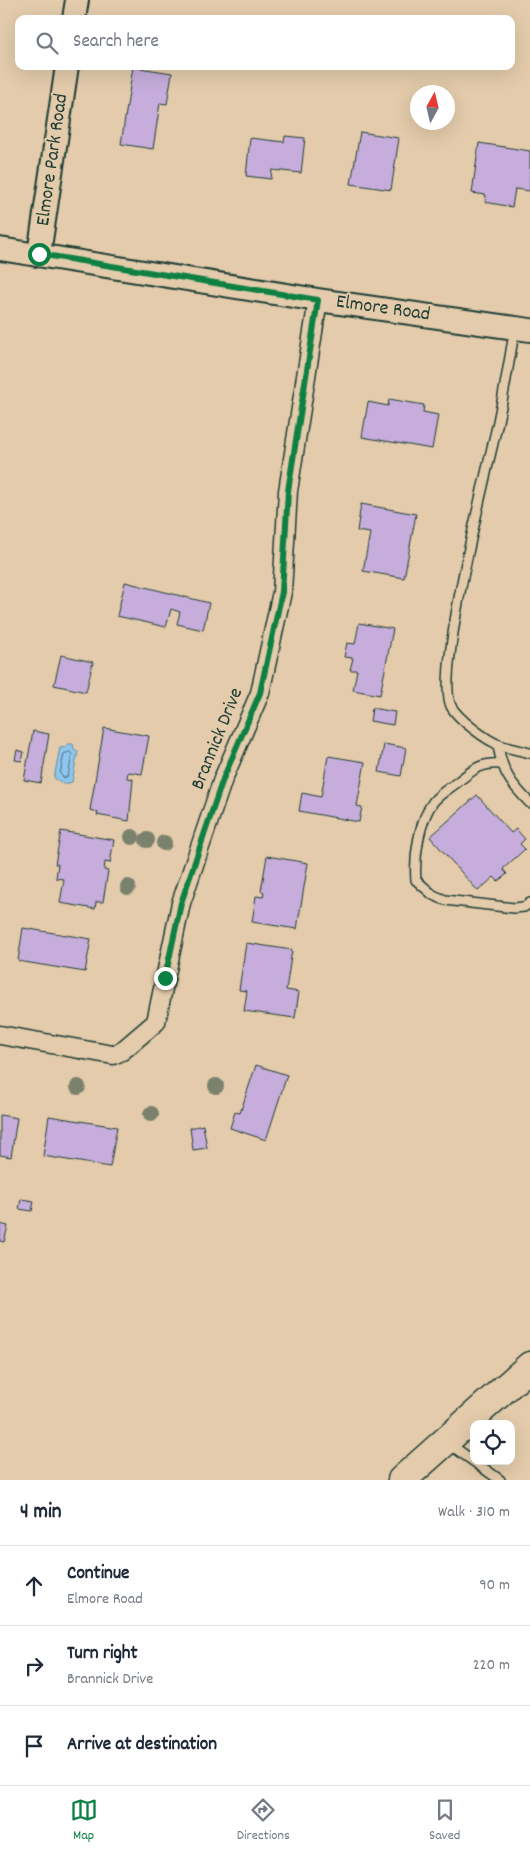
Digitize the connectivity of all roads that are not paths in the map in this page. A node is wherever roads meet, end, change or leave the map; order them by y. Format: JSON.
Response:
{"nodes":[{"id":1,"x":77,"y":0,"type":"edge"},
{"id":2,"x":75,"y":15,"type":"edge"},
{"id":3,"x":66,"y":70,"type":"edge"},
{"id":4,"x":0,"y":249,"type":"edge"},
{"id":5,"x":39,"y":254,"type":"junction"},
{"id":6,"x":318,"y":300,"type":"junction"},
{"id":7,"x":522,"y":329,"type":"edge"},
{"id":8,"x":498,"y":745,"type":"junction"},
{"id":9,"x":530,"y":753,"type":"edge"},
{"id":10,"x":501,"y":764,"type":"junction"},
{"id":11,"x":530,"y":803,"type":"edge"},
{"id":12,"x":530,"y":903,"type":"edge"},
{"id":13,"x":0,"y":1034,"type":"edge"},
{"id":14,"x":530,"y":1366,"type":"edge"},
{"id":15,"x":446,"y":1441,"type":"junction"},
{"id":16,"x":402,"y":1480,"type":"edge"},
{"id":17,"x":500,"y":1480,"type":"edge"}],
"edges":[{"from":1,"to":2,"type":"street"},
{"from":3,"to":5,"type":"street","name":"Elmore Park Road"},
{"from":4,"to":5,"type":"street","name":"Elmore Road"},
{"from":5,"to":6,"type":"street","name":"Elmore Road"},
{"from":6,"to":7,"type":"street","name":"Elmore Road"},
{"from":6,"to":13,"type":"street","name":"Brannick Drive"},
{"from":7,"to":8,"type":"lane"},
{"from":8,"to":9,"type":"lane"},
{"from":8,"to":10,"type":"lane"},
{"from":10,"to":11,"type":"lane"},
{"from":10,"to":12,"type":"lane"},
{"from":14,"to":15,"type":"main road"},
{"from":15,"to":16,"type":"main road"},
{"from":15,"to":17,"type":"lane"}]}
